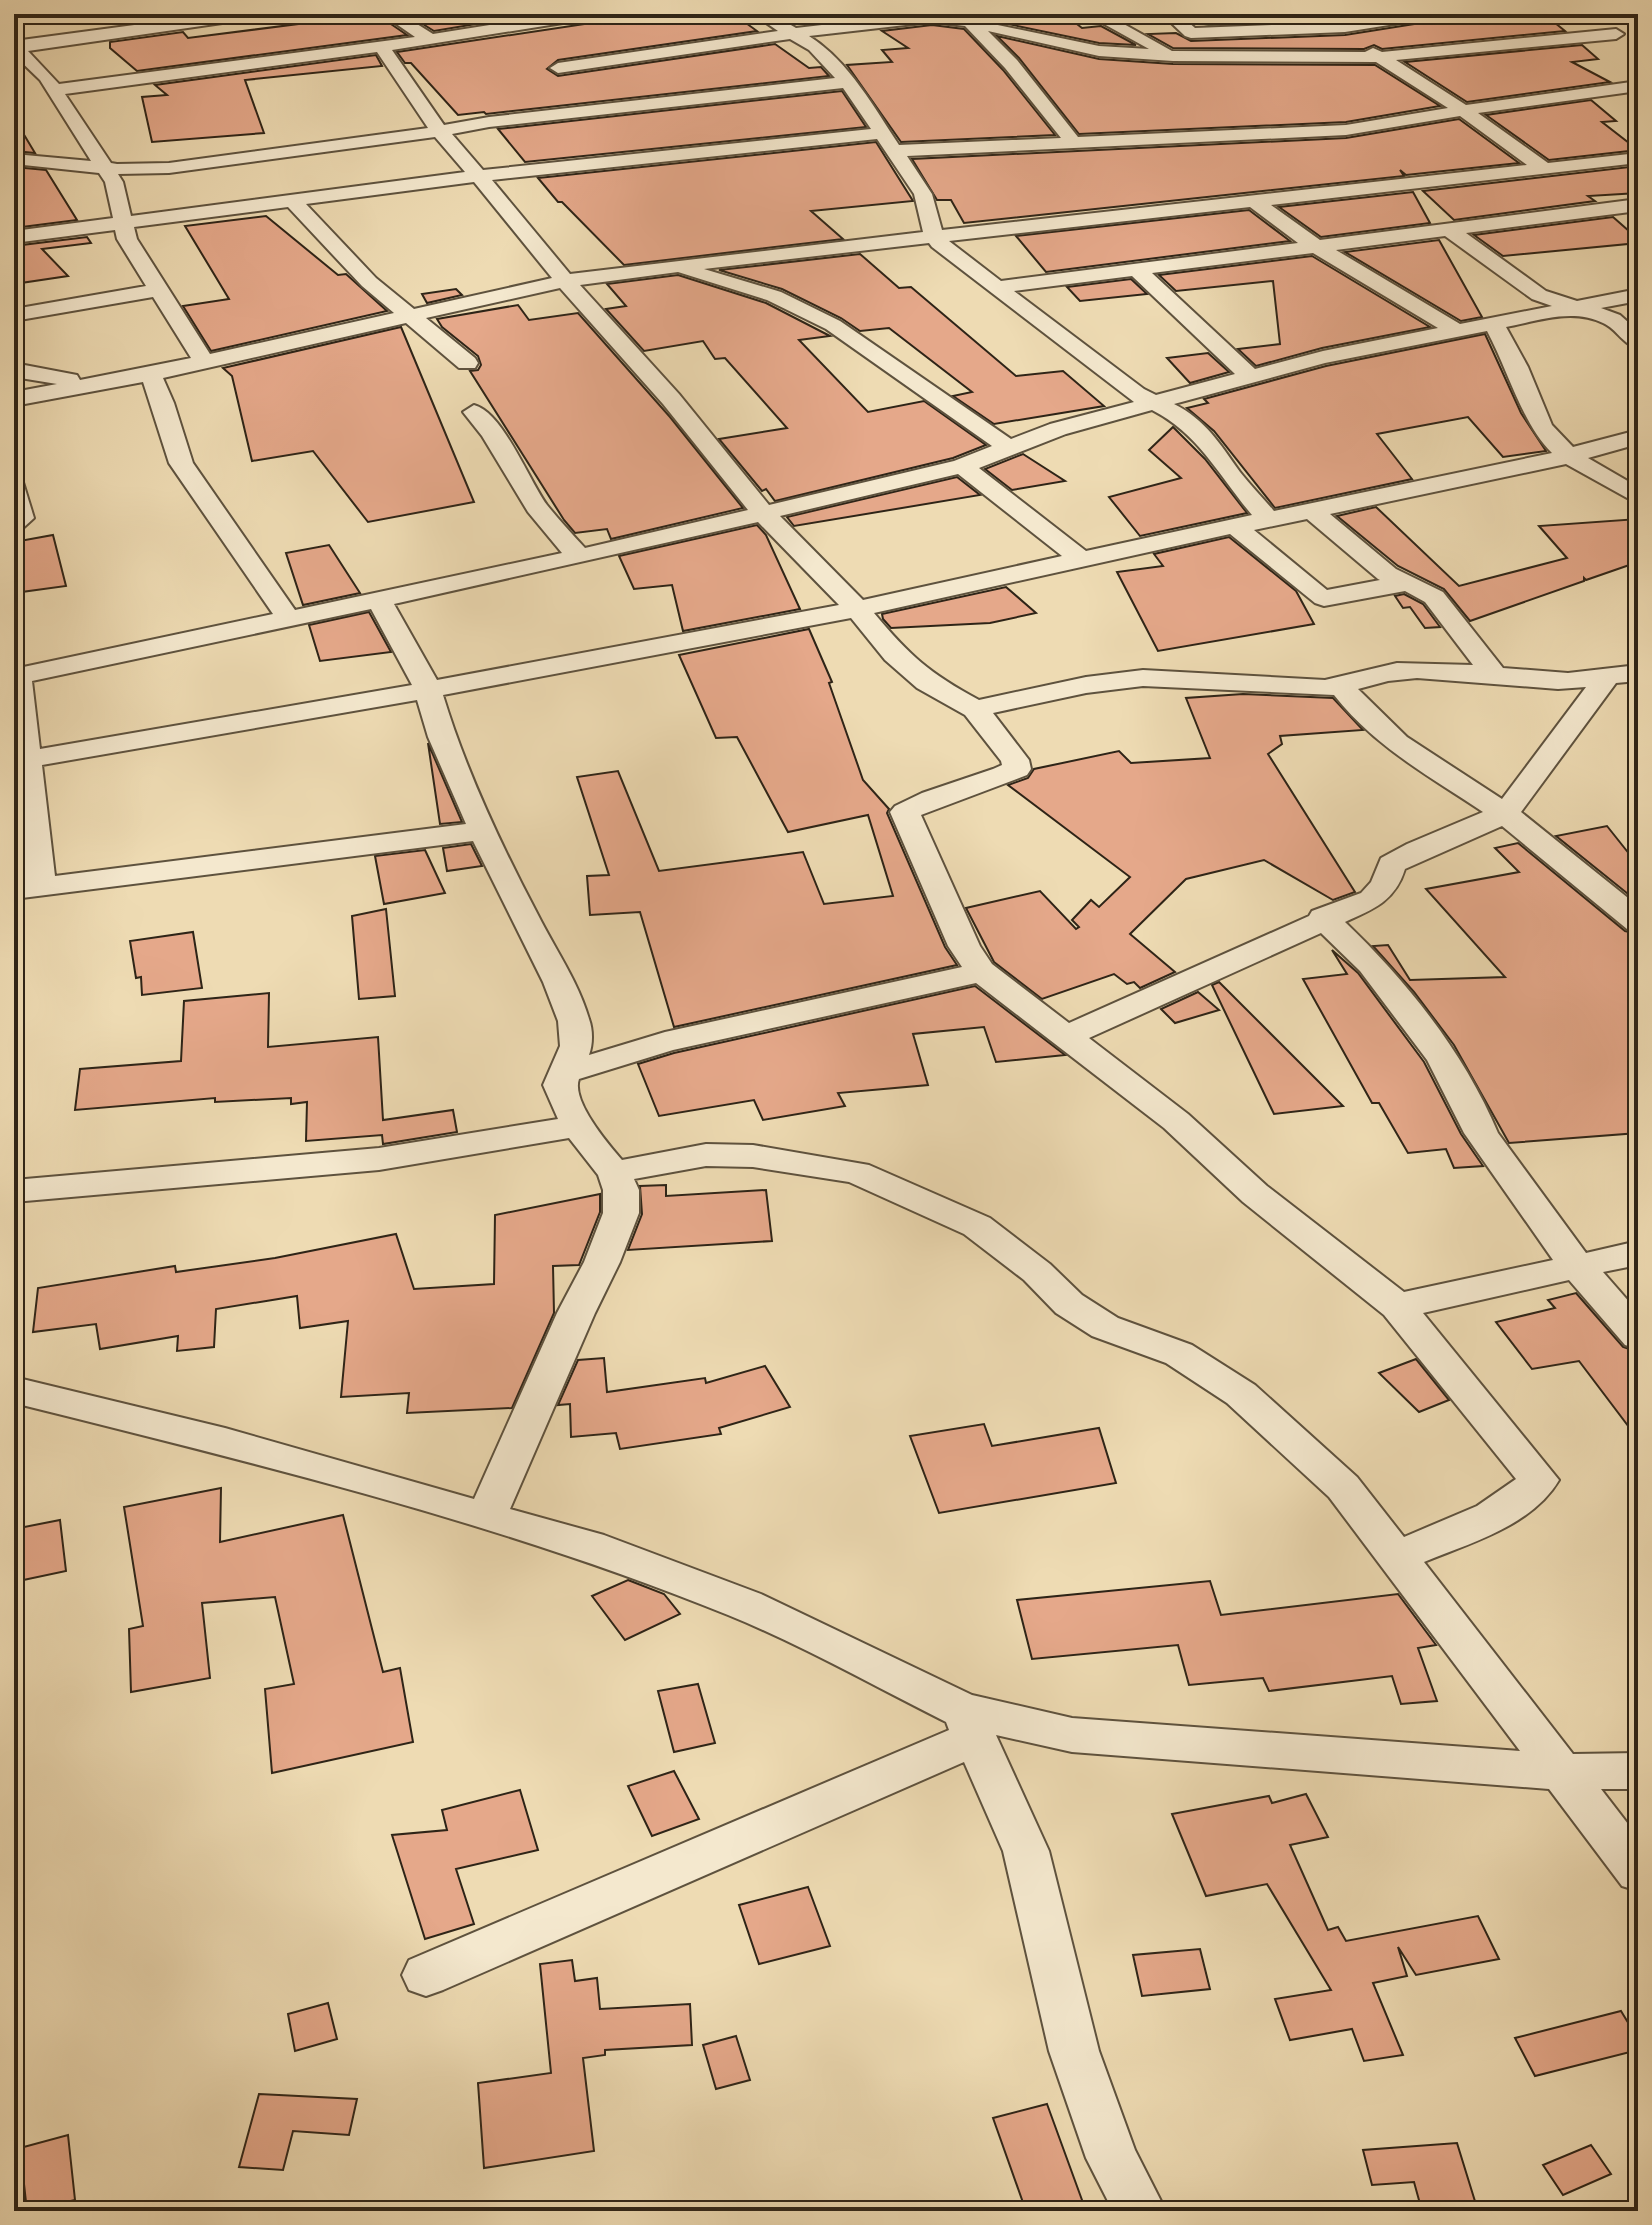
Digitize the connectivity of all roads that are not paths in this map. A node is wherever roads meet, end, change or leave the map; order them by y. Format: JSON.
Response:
{"nodes":[{"id":1,"x":250,"y":14,"type":"edge"},
{"id":2,"x":390,"y":14,"type":"edge"},
{"id":3,"x":761,"y":14,"type":"edge"},
{"id":4,"x":1094,"y":14,"type":"edge"},
{"id":5,"x":1170,"y":14,"type":"edge"},
{"id":6,"x":1427,"y":14,"type":"edge"},
{"id":7,"x":578,"y":15,"type":"edge"},
{"id":8,"x":177,"y":18,"type":"edge"},
{"id":9,"x":1595,"y":21,"type":"dead end"},
{"id":10,"x":970,"y":22,"type":"junction"},
{"id":11,"x":1345,"y":27,"type":"junction"},
{"id":12,"x":1191,"y":33,"type":"junction"},
{"id":13,"x":797,"y":34,"type":"junction"},
{"id":14,"x":1616,"y":34,"type":"junction"},
{"id":15,"x":429,"y":39,"type":"junction"},
{"id":16,"x":1632,"y":45,"type":"dead end"},
{"id":17,"x":381,"y":46,"type":"junction"},
{"id":18,"x":15,"y":47,"type":"edge"},
{"id":19,"x":1173,"y":56,"type":"junction"},
{"id":20,"x":1207,"y":56,"type":"junction"},
{"id":21,"x":1377,"y":57,"type":"junction"},
{"id":22,"x":558,"y":68,"type":"dead end"},
{"id":23,"x":848,"y":82,"type":"junction"},
{"id":24,"x":1638,"y":86,"type":"edge"},
{"id":25,"x":55,"y":90,"type":"junction"},
{"id":26,"x":1462,"y":110,"type":"junction"},
{"id":27,"x":588,"y":111,"type":"junction"},
{"id":28,"x":440,"y":132,"type":"junction"},
{"id":29,"x":884,"y":133,"type":"junction"},
{"id":30,"x":1073,"y":142,"type":"junction"},
{"id":31,"x":897,"y":151,"type":"junction"},
{"id":32,"x":1638,"y":158,"type":"edge"},
{"id":33,"x":14,"y":159,"type":"edge"},
{"id":34,"x":631,"y":160,"type":"junction"},
{"id":35,"x":1573,"y":165,"type":"junction"},
{"id":36,"x":103,"y":167,"type":"junction"},
{"id":37,"x":1545,"y":169,"type":"junction"},
{"id":38,"x":479,"y":176,"type":"junction"},
{"id":39,"x":293,"y":200,"type":"junction"},
{"id":40,"x":1254,"y":201,"type":"junction"},
{"id":41,"x":1636,"y":206,"type":"edge"},
{"id":42,"x":121,"y":222,"type":"junction"},
{"id":43,"x":1447,"y":228,"type":"junction"},
{"id":44,"x":934,"y":236,"type":"junction"},
{"id":45,"x":14,"y":237,"type":"edge"},
{"id":46,"x":1314,"y":245,"type":"junction"},
{"id":47,"x":675,"y":266,"type":"junction"},
{"id":48,"x":1135,"y":268,"type":"junction"},
{"id":49,"x":565,"y":281,"type":"junction"},
{"id":50,"x":998,"y":287,"type":"junction"},
{"id":51,"x":161,"y":289,"type":"junction"},
{"id":52,"x":1638,"y":295,"type":"edge"},
{"id":53,"x":1578,"y":308,"type":"junction"},
{"id":54,"x":14,"y":315,"type":"edge"},
{"id":55,"x":409,"y":317,"type":"junction"},
{"id":56,"x":1493,"y":323,"type":"junction"},
{"id":57,"x":1454,"y":329,"type":"junction"},
{"id":58,"x":1638,"y":342,"type":"edge"},
{"id":59,"x":204,"y":362,"type":"junction"},
{"id":60,"x":467,"y":363,"type":"dead end"},
{"id":61,"x":14,"y":370,"type":"edge"},
{"id":62,"x":150,"y":374,"type":"junction"},
{"id":63,"x":1250,"y":376,"type":"junction"},
{"id":64,"x":90,"y":384,"type":"junction"},
{"id":65,"x":14,"y":399,"type":"edge"},
{"id":66,"x":1153,"y":402,"type":"junction"},
{"id":67,"x":474,"y":412,"type":"dead end"},
{"id":68,"x":1638,"y":437,"type":"edge"},
{"id":69,"x":1009,"y":448,"type":"junction"},
{"id":70,"x":1569,"y":456,"type":"junction"},
{"id":71,"x":962,"y":466,"type":"junction"},
{"id":72,"x":14,"y":484,"type":"edge"},
{"id":73,"x":1638,"y":497,"type":"edge"},
{"id":74,"x":1312,"y":511,"type":"junction"},
{"id":75,"x":763,"y":513,"type":"junction"},
{"id":76,"x":1269,"y":520,"type":"junction"},
{"id":77,"x":14,"y":523,"type":"edge"},
{"id":78,"x":1235,"y":526,"type":"junction"},
{"id":79,"x":579,"y":557,"type":"junction"},
{"id":80,"x":1083,"y":560,"type":"junction"},
{"id":81,"x":1405,"y":583,"type":"junction"},
{"id":82,"x":378,"y":599,"type":"junction"},
{"id":83,"x":857,"y":609,"type":"junction"},
{"id":84,"x":289,"y":619,"type":"junction"},
{"id":85,"x":1493,"y":673,"type":"junction"},
{"id":86,"x":1638,"y":673,"type":"edge"},
{"id":87,"x":16,"y":676,"type":"edge"},
{"id":88,"x":1608,"y":676,"type":"junction"},
{"id":89,"x":1342,"y":687,"type":"junction"},
{"id":90,"x":428,"y":690,"type":"junction"},
{"id":91,"x":975,"y":709,"type":"junction"},
{"id":92,"x":25,"y":760,"type":"junction"},
{"id":93,"x":1505,"y":814,"type":"junction"},
{"id":94,"x":483,"y":831,"type":"junction"},
{"id":95,"x":28,"y":888,"type":"edge"},
{"id":96,"x":1323,"y":918,"type":"junction"},
{"id":97,"x":1638,"y":922,"type":"edge"},
{"id":98,"x":981,"y":971,"type":"junction"},
{"id":99,"x":1067,"y":1036,"type":"junction"},
{"id":100,"x":564,"y":1073,"type":"junction"},
{"id":101,"x":578,"y":1126,"type":"junction"},
{"id":102,"x":614,"y":1172,"type":"junction"},
{"id":103,"x":14,"y":1191,"type":"edge"},
{"id":104,"x":1638,"y":1253,"type":"edge"},
{"id":105,"x":1577,"y":1266,"type":"junction"},
{"id":106,"x":1397,"y":1306,"type":"junction"},
{"id":107,"x":1638,"y":1336,"type":"edge"},
{"id":108,"x":14,"y":1390,"type":"edge"},
{"id":109,"x":487,"y":1516,"type":"junction"},
{"id":110,"x":1395,"y":1557,"type":"junction"},
{"id":111,"x":969,"y":1724,"type":"junction"},
{"id":112,"x":1638,"y":1771,"type":"edge"},
{"id":113,"x":1559,"y":1772,"type":"junction"},
{"id":114,"x":1638,"y":1872,"type":"edge"},
{"id":115,"x":426,"y":1975,"type":"dead end"},
{"id":116,"x":1140,"y":2211,"type":"edge"}],
"edges":[{"from":1,"to":8,"type":"street"},
{"from":2,"to":15,"type":"street"},
{"from":3,"to":13,"type":"street"},
{"from":4,"to":19,"type":"street"},
{"from":5,"to":12,"type":"street"},
{"from":6,"to":11,"type":"street"},
{"from":7,"to":15,"type":"street"},
{"from":8,"to":18,"type":"street"},
{"from":9,"to":14,"type":"street"},
{"from":10,"to":13,"type":"street"},
{"from":10,"to":19,"type":"street"},
{"from":10,"to":30,"type":"street"},
{"from":11,"to":12,"type":"street"},
{"from":11,"to":21,"type":"street"},
{"from":12,"to":20,"type":"street"},
{"from":13,"to":22,"type":"street"},
{"from":13,"to":23,"type":"street"},
{"from":14,"to":16,"type":"street"},
{"from":14,"to":21,"type":"street"},
{"from":15,"to":17,"type":"street"},
{"from":17,"to":25,"type":"street"},
{"from":17,"to":28,"type":"street"},
{"from":18,"to":25,"type":"street"},
{"from":19,"to":20,"type":"street"},
{"from":20,"to":21,"type":"street"},
{"from":21,"to":26,"type":"street"},
{"from":23,"to":27,"type":"street"},
{"from":23,"to":29,"type":"street"},
{"from":24,"to":26,"type":"street"},
{"from":25,"to":36,"type":"street"},
{"from":26,"to":30,"type":"street"},
{"from":26,"to":37,"type":"street"},
{"from":27,"to":28,"type":"street"},
{"from":27,"to":34,"type":"street"},
{"from":28,"to":36,"type":"street"},
{"from":28,"to":38,"type":"street"},
{"from":29,"to":31,"type":"street"},
{"from":29,"to":34,"type":"street"},
{"from":30,"to":31,"type":"street"},
{"from":31,"to":44,"type":"street"},
{"from":32,"to":35,"type":"street"},
{"from":33,"to":36,"type":"street"},
{"from":34,"to":38,"type":"street"},
{"from":35,"to":37,"type":"street"},
{"from":35,"to":41,"type":"street"},
{"from":36,"to":42,"type":"street"},
{"from":37,"to":40,"type":"street"},
{"from":38,"to":39,"type":"street"},
{"from":38,"to":49,"type":"street"},
{"from":39,"to":42,"type":"street"},
{"from":39,"to":55,"type":"street"},
{"from":40,"to":44,"type":"street"},
{"from":40,"to":46,"type":"street"},
{"from":41,"to":43,"type":"street"},
{"from":42,"to":45,"type":"street"},
{"from":42,"to":51,"type":"street"},
{"from":43,"to":46,"type":"street"},
{"from":43,"to":53,"type":"street"},
{"from":44,"to":47,"type":"street"},
{"from":44,"to":50,"type":"street"},
{"from":46,"to":48,"type":"street"},
{"from":46,"to":57,"type":"street"},
{"from":47,"to":49,"type":"street"},
{"from":47,"to":69,"type":"street"},
{"from":48,"to":50,"type":"street"},
{"from":48,"to":63,"type":"street"},
{"from":49,"to":55,"type":"street"},
{"from":49,"to":75,"type":"street"},
{"from":50,"to":66,"type":"street"},
{"from":51,"to":54,"type":"street"},
{"from":51,"to":59,"type":"street"},
{"from":52,"to":53,"type":"street"},
{"from":53,"to":56,"type":"street"},
{"from":53,"to":58,"type":"street"},
{"from":55,"to":59,"type":"street"},
{"from":55,"to":60,"type":"street"},
{"from":56,"to":57,"type":"street"},
{"from":56,"to":70,"type":"street"},
{"from":57,"to":63,"type":"street"},
{"from":59,"to":62,"type":"street"},
{"from":61,"to":64,"type":"street"},
{"from":62,"to":64,"type":"street"},
{"from":62,"to":84,"type":"street"},
{"from":63,"to":66,"type":"street"},
{"from":64,"to":65,"type":"street"},
{"from":66,"to":69,"type":"street"},
{"from":66,"to":76,"type":"street"},
{"from":67,"to":79,"type":"street"},
{"from":68,"to":70,"type":"street"},
{"from":69,"to":71,"type":"street"},
{"from":70,"to":73,"type":"street"},
{"from":70,"to":74,"type":"street"},
{"from":71,"to":75,"type":"street"},
{"from":71,"to":80,"type":"street"},
{"from":72,"to":77,"type":"street"},
{"from":74,"to":76,"type":"street"},
{"from":74,"to":81,"type":"street"},
{"from":75,"to":79,"type":"street"},
{"from":75,"to":83,"type":"street"},
{"from":76,"to":78,"type":"street"},
{"from":78,"to":80,"type":"street"},
{"from":78,"to":81,"type":"street"},
{"from":79,"to":82,"type":"street"},
{"from":80,"to":83,"type":"street"},
{"from":81,"to":85,"type":"street"},
{"from":82,"to":84,"type":"street"},
{"from":82,"to":90,"type":"street"},
{"from":83,"to":90,"type":"street"},
{"from":83,"to":91,"type":"street"},
{"from":84,"to":87,"type":"street"},
{"from":85,"to":88,"type":"street"},
{"from":85,"to":89,"type":"street"},
{"from":86,"to":88,"type":"street"},
{"from":87,"to":92,"type":"street"},
{"from":88,"to":93,"type":"street"},
{"from":89,"to":91,"type":"street"},
{"from":89,"to":93,"type":"street"},
{"from":90,"to":92,"type":"street"},
{"from":90,"to":94,"type":"street"},
{"from":91,"to":98,"type":"street"},
{"from":92,"to":95,"type":"street"},
{"from":93,"to":96,"type":"street"},
{"from":93,"to":97,"type":"street"},
{"from":94,"to":95,"type":"street"},
{"from":94,"to":100,"type":"street"},
{"from":96,"to":99,"type":"street"},
{"from":96,"to":105,"type":"street"},
{"from":98,"to":99,"type":"street"},
{"from":98,"to":100,"type":"street"},
{"from":99,"to":106,"type":"street"},
{"from":100,"to":101,"type":"street"},
{"from":101,"to":102,"type":"street"},
{"from":101,"to":103,"type":"street"},
{"from":102,"to":109,"type":"street"},
{"from":102,"to":110,"type":"street"},
{"from":104,"to":105,"type":"street"},
{"from":105,"to":106,"type":"street"},
{"from":105,"to":107,"type":"street"},
{"from":106,"to":110,"type":"street"},
{"from":108,"to":109,"type":"street"},
{"from":109,"to":111,"type":"street"},
{"from":110,"to":113,"type":"street"},
{"from":111,"to":113,"type":"street"},
{"from":111,"to":115,"type":"street"},
{"from":111,"to":116,"type":"street"},
{"from":112,"to":113,"type":"street"},
{"from":113,"to":114,"type":"street"}]}
